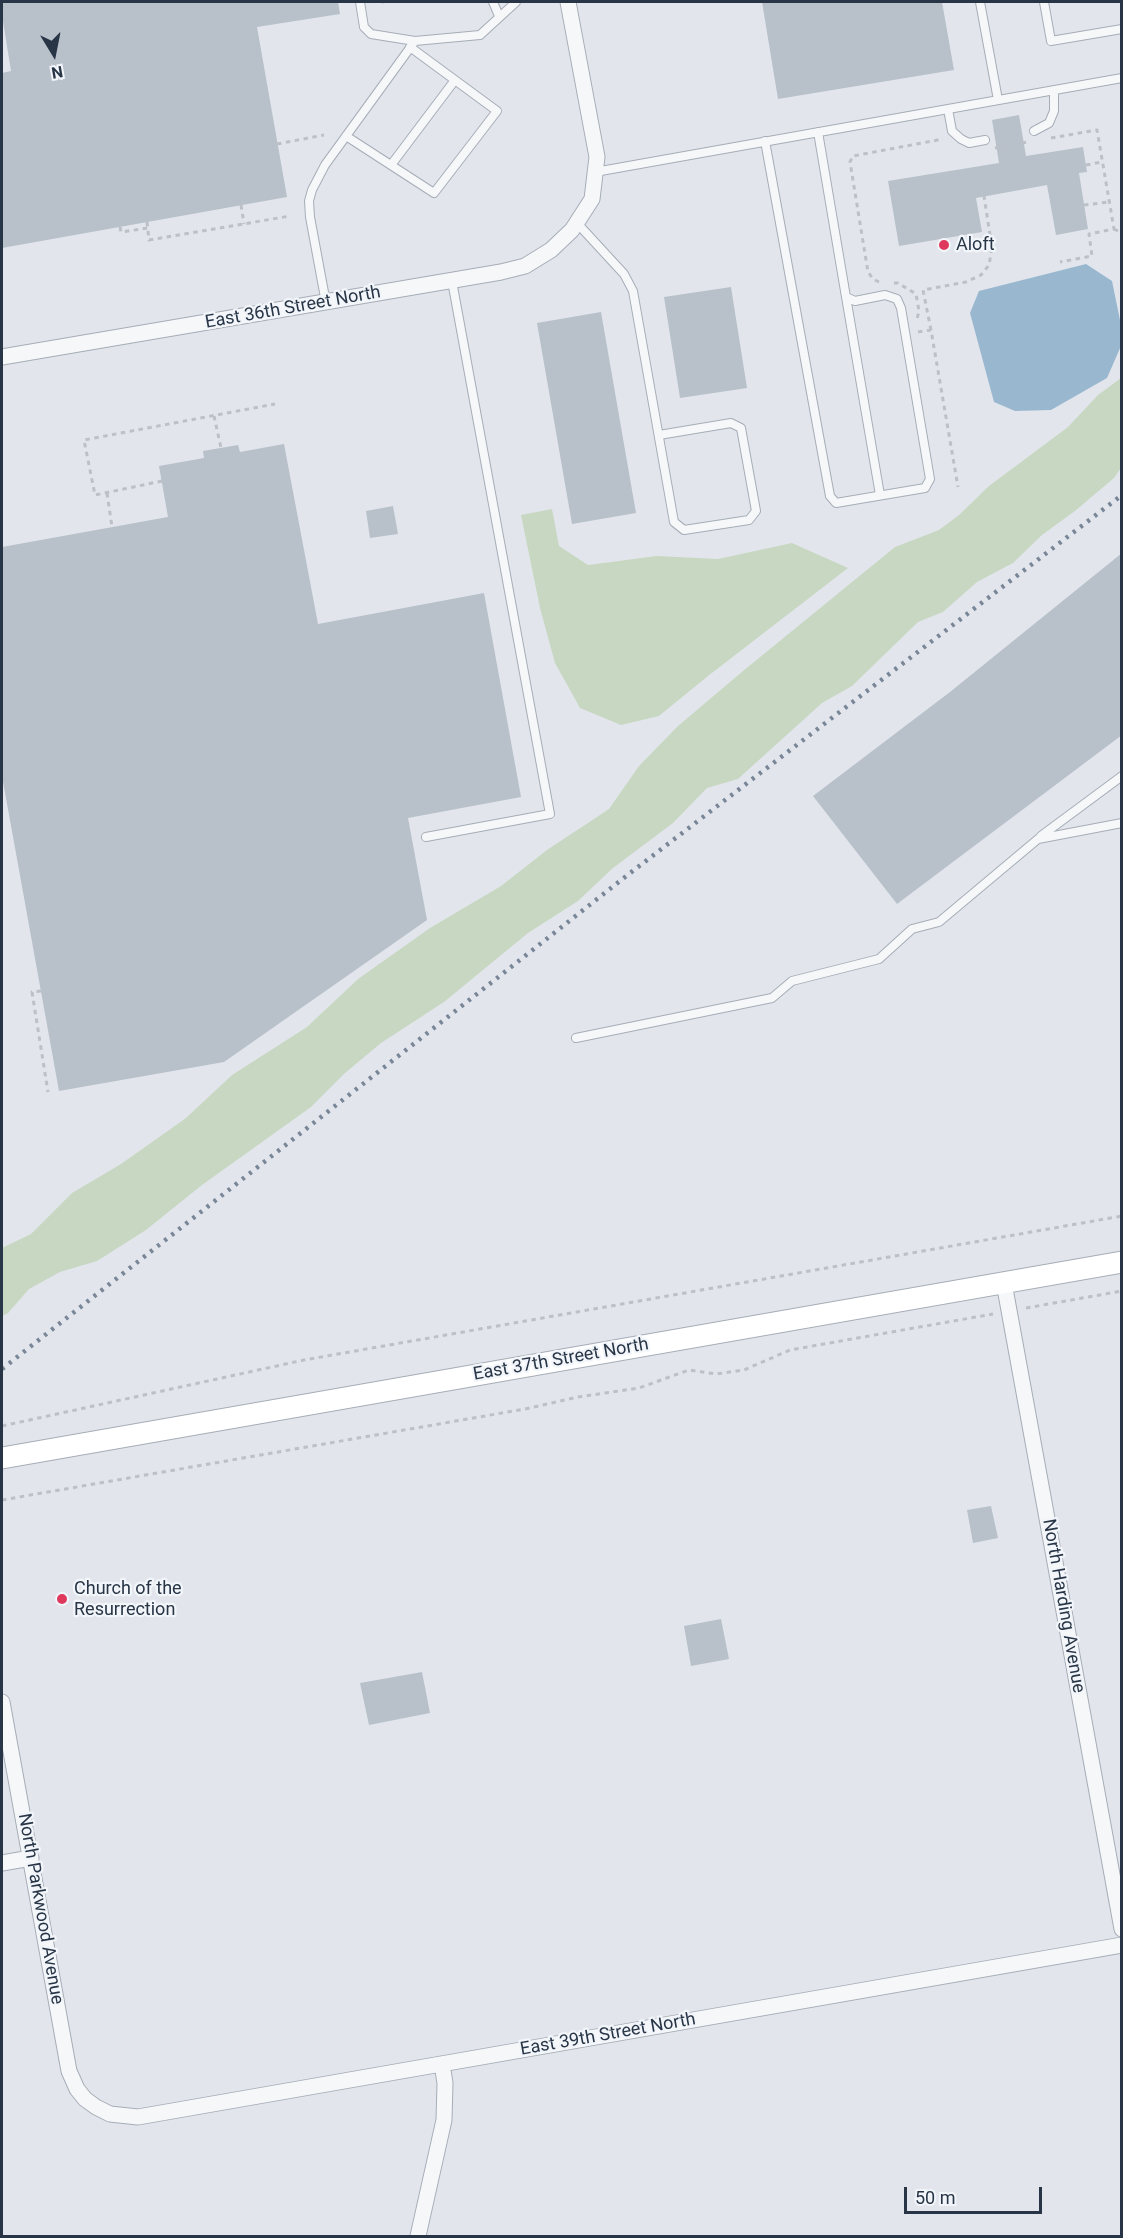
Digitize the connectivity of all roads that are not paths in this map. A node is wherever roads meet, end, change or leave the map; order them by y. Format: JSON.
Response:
{"nodes":[{"id":1,"x":360,"y":2,"type":"edge"},
{"id":2,"x":493,"y":2,"type":"edge"},
{"id":3,"x":516,"y":2,"type":"edge"},
{"id":4,"x":568,"y":2,"type":"edge"},
{"id":5,"x":980,"y":2,"type":"edge"},
{"id":6,"x":1044,"y":2,"type":"edge"},
{"id":7,"x":499,"y":16,"type":"junction"},
{"id":8,"x":1122,"y":29,"type":"edge"},
{"id":9,"x":412,"y":44,"type":"junction"},
{"id":10,"x":1122,"y":78,"type":"edge"},
{"id":11,"x":455,"y":80,"type":"junction"},
{"id":12,"x":1054,"y":90,"type":"junction"},
{"id":13,"x":998,"y":100,"type":"junction"},
{"id":14,"x":948,"y":109,"type":"junction"},
{"id":15,"x":1034,"y":131,"type":"dead end"},
{"id":16,"x":818,"y":132,"type":"junction"},
{"id":17,"x":346,"y":136,"type":"junction"},
{"id":18,"x":985,"y":140,"type":"dead end"},
{"id":19,"x":765,"y":141,"type":"junction"},
{"id":20,"x":391,"y":165,"type":"junction"},
{"id":21,"x":595,"y":172,"type":"junction"},
{"id":22,"x":575,"y":226,"type":"junction"},
{"id":23,"x":453,"y":281,"type":"junction"},
{"id":24,"x":846,"y":297,"type":"junction"},
{"id":25,"x":327,"y":303,"type":"junction"},
{"id":26,"x":2,"y":357,"type":"edge"},
{"id":27,"x":659,"y":435,"type":"junction"},
{"id":28,"x":880,"y":495,"type":"junction"},
{"id":29,"x":1122,"y":776,"type":"edge"},
{"id":30,"x":1122,"y":823,"type":"edge"},
{"id":31,"x":426,"y":837,"type":"dead end"},
{"id":32,"x":1038,"y":839,"type":"junction"},
{"id":33,"x":576,"y":1038,"type":"dead end"},
{"id":34,"x":1122,"y":1262,"type":"edge"},
{"id":35,"x":1004,"y":1283,"type":"junction"},
{"id":36,"x":2,"y":1458,"type":"edge"},
{"id":37,"x":2,"y":1702,"type":"edge"},
{"id":38,"x":31,"y":1858,"type":"junction"},
{"id":39,"x":2,"y":1863,"type":"edge"},
{"id":40,"x":1122,"y":1929,"type":"edge"},
{"id":41,"x":1122,"y":1945,"type":"edge"},
{"id":42,"x":442,"y":2064,"type":"junction"},
{"id":43,"x":96,"y":2107,"type":"joint"},
{"id":44,"x":418,"y":2236,"type":"edge"}],
"edges":[{"from":1,"to":9,"type":"lane"},
{"from":2,"to":7,"type":"lane"},
{"from":3,"to":7,"type":"lane"},
{"from":4,"to":21,"type":"street","name":"East 36th Street North"},
{"from":5,"to":13,"type":"lane"},
{"from":6,"to":8,"type":"lane"},
{"from":7,"to":9,"type":"lane"},
{"from":9,"to":11,"type":"lane"},
{"from":9,"to":17,"type":"lane"},
{"from":10,"to":12,"type":"lane"},
{"from":11,"to":20,"type":"lane"},
{"from":11,"to":20,"type":"lane"},
{"from":12,"to":13,"type":"lane"},
{"from":12,"to":15,"type":"lane"},
{"from":13,"to":14,"type":"lane"},
{"from":14,"to":16,"type":"lane"},
{"from":14,"to":18,"type":"lane"},
{"from":16,"to":19,"type":"lane"},
{"from":16,"to":24,"type":"lane"},
{"from":17,"to":20,"type":"lane"},
{"from":17,"to":25,"type":"lane"},
{"from":19,"to":21,"type":"lane"},
{"from":19,"to":28,"type":"lane"},
{"from":21,"to":22,"type":"street","name":"East 36th Street North"},
{"from":22,"to":23,"type":"street","name":"East 36th Street North"},
{"from":22,"to":27,"type":"lane"},
{"from":23,"to":25,"type":"street","name":"East 36th Street North"},
{"from":23,"to":31,"type":"lane"},
{"from":24,"to":28,"type":"lane"},
{"from":24,"to":28,"type":"lane"},
{"from":25,"to":26,"type":"street","name":"East 36th Street North"},
{"from":27,"to":27,"type":"lane"},
{"from":29,"to":32,"type":"lane"},
{"from":30,"to":32,"type":"lane"},
{"from":32,"to":33,"type":"lane"},
{"from":34,"to":35,"type":"main road","name":"East 37th Street North"},
{"from":35,"to":36,"type":"main road","name":"East 37th Street North"},
{"from":35,"to":40,"type":"street","name":"North Harding Avenue"},
{"from":37,"to":38,"type":"street","name":"North Parkwood Avenue"},
{"from":38,"to":39,"type":"street"},
{"from":38,"to":43,"type":"street","name":"North Parkwood Avenue"},
{"from":41,"to":42,"type":"street","name":"East 39th Street North"},
{"from":42,"to":43,"type":"street","name":"East 39th Street North"},
{"from":42,"to":44,"type":"street"}]}
